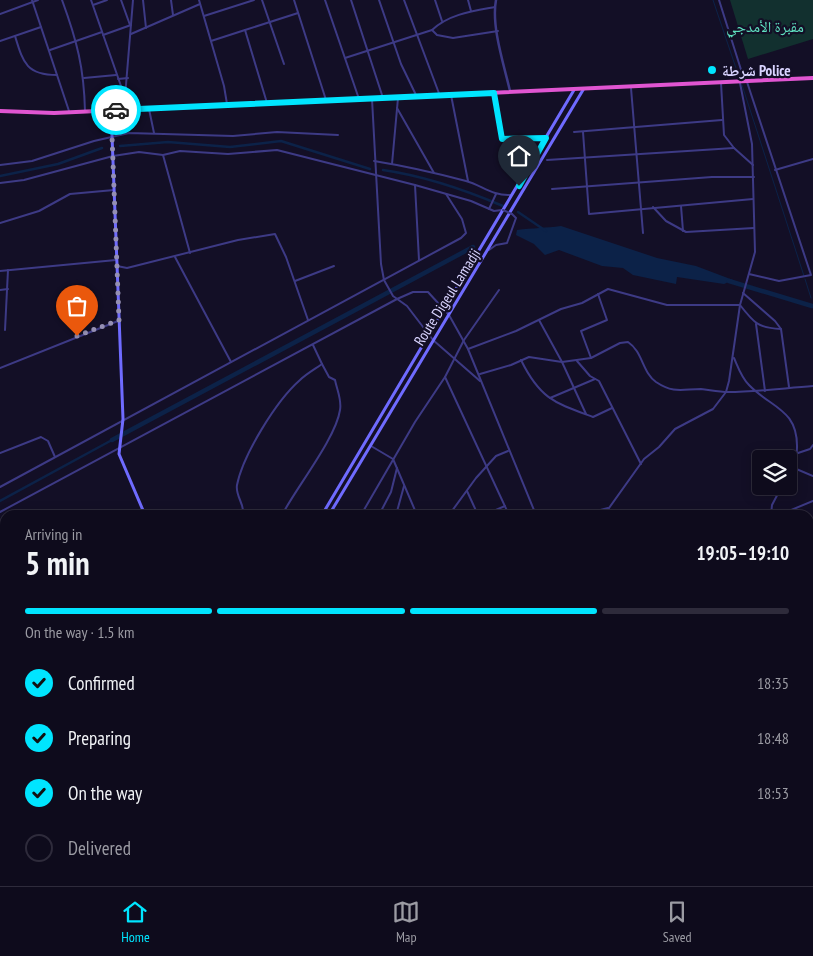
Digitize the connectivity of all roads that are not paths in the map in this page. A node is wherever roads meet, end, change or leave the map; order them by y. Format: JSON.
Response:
{"nodes":[{"id":1,"x":38,"y":0,"type":"edge"},
{"id":2,"x":62,"y":0,"type":"edge"},
{"id":3,"x":91,"y":0,"type":"edge"},
{"id":4,"x":107,"y":0,"type":"edge"},
{"id":5,"x":121,"y":0,"type":"edge"},
{"id":6,"x":133,"y":0,"type":"edge"},
{"id":7,"x":143,"y":0,"type":"edge"},
{"id":8,"x":171,"y":0,"type":"edge"},
{"id":9,"x":199,"y":0,"type":"edge"},
{"id":10,"x":254,"y":0,"type":"edge"},
{"id":11,"x":262,"y":0,"type":"edge"},
{"id":12,"x":294,"y":0,"type":"edge"},
{"id":13,"x":325,"y":0,"type":"edge"},
{"id":14,"x":351,"y":0,"type":"edge"},
{"id":15,"x":379,"y":0,"type":"edge"},
{"id":16,"x":404,"y":0,"type":"edge"},
{"id":17,"x":435,"y":0,"type":"edge"},
{"id":18,"x":468,"y":0,"type":"edge"},
{"id":19,"x":496,"y":0,"type":"edge"},
{"id":20,"x":719,"y":0,"type":"edge"},
{"id":21,"x":32,"y":1,"type":"edge"},
{"id":22,"x":200,"y":4,"type":"junction"},
{"id":23,"x":93,"y":5,"type":"junction"},
{"id":24,"x":495,"y":7,"type":"junction"},
{"id":25,"x":471,"y":11,"type":"junction"},
{"id":26,"x":298,"y":13,"type":"junction"},
{"id":27,"x":0,"y":14,"type":"edge"},
{"id":28,"x":173,"y":16,"type":"junction"},
{"id":29,"x":203,"y":16,"type":"junction"},
{"id":30,"x":442,"y":21,"type":"junction"},
{"id":31,"x":270,"y":22,"type":"junction"},
{"id":32,"x":131,"y":25,"type":"junction"},
{"id":33,"x":41,"y":27,"type":"junction"},
{"id":34,"x":146,"y":28,"type":"junction"},
{"id":35,"x":244,"y":30,"type":"junction"},
{"id":36,"x":432,"y":30,"type":"junction"},
{"id":37,"x":498,"y":31,"type":"junction"},
{"id":38,"x":103,"y":34,"type":"junction"},
{"id":39,"x":131,"y":34,"type":"junction"},
{"id":40,"x":417,"y":34,"type":"junction"},
{"id":41,"x":15,"y":36,"type":"junction"},
{"id":42,"x":0,"y":41,"type":"edge"},
{"id":43,"x":211,"y":41,"type":"junction"},
{"id":44,"x":394,"y":41,"type":"junction"},
{"id":45,"x":76,"y":42,"type":"junction"},
{"id":46,"x":367,"y":50,"type":"junction"},
{"id":47,"x":50,"y":51,"type":"junction"},
{"id":48,"x":345,"y":58,"type":"junction"},
{"id":49,"x":284,"y":64,"type":"dead end"},
{"id":50,"x":116,"y":75,"type":"junction"},
{"id":51,"x":58,"y":76,"type":"junction"},
{"id":52,"x":84,"y":78,"type":"junction"},
{"id":53,"x":128,"y":78,"type":"junction"},
{"id":54,"x":813,"y":78,"type":"edge"},
{"id":55,"x":118,"y":79,"type":"junction"},
{"id":56,"x":748,"y":82,"type":"junction"},
{"id":57,"x":721,"y":83,"type":"junction"},
{"id":58,"x":740,"y":83,"type":"junction"},
{"id":59,"x":631,"y":88,"type":"junction"},
{"id":60,"x":574,"y":90,"type":"junction"},
{"id":61,"x":583,"y":90,"type":"junction"},
{"id":62,"x":494,"y":93,"type":"junction"},
{"id":63,"x":510,"y":93,"type":"junction"},
{"id":64,"x":451,"y":95,"type":"junction"},
{"id":65,"x":440,"y":96,"type":"junction"},
{"id":66,"x":417,"y":97,"type":"junction"},
{"id":67,"x":125,"y":98,"type":"junction"},
{"id":68,"x":383,"y":98,"type":"junction"},
{"id":69,"x":398,"y":98,"type":"junction"},
{"id":70,"x":359,"y":99,"type":"junction"},
{"id":71,"x":372,"y":99,"type":"junction"},
{"id":72,"x":326,"y":101,"type":"junction"},
{"id":73,"x":267,"y":104,"type":"junction"},
{"id":74,"x":228,"y":105,"type":"junction"},
{"id":75,"x":397,"y":108,"type":"junction"},
{"id":76,"x":129,"y":109,"type":"junction"},
{"id":77,"x":149,"y":109,"type":"junction"},
{"id":78,"x":111,"y":110,"type":"junction"},
{"id":79,"x":0,"y":111,"type":"edge"},
{"id":80,"x":85,"y":111,"type":"junction"},
{"id":81,"x":70,"y":112,"type":"junction"},
{"id":82,"x":722,"y":120,"type":"junction"},
{"id":83,"x":635,"y":127,"type":"junction"},
{"id":84,"x":574,"y":132,"type":"dead end"},
{"id":85,"x":583,"y":132,"type":"junction"},
{"id":86,"x":154,"y":133,"type":"junction"},
{"id":87,"x":112,"y":136,"type":"junction"},
{"id":88,"x":338,"y":136,"type":"dead end"},
{"id":89,"x":546,"y":138,"type":"junction"},
{"id":90,"x":734,"y":148,"type":"junction"},
{"id":91,"x":163,"y":155,"type":"junction"},
{"id":92,"x":637,"y":155,"type":"junction"},
{"id":93,"x":112,"y":156,"type":"junction"},
{"id":94,"x":584,"y":159,"type":"junction"},
{"id":95,"x":813,"y":159,"type":"edge"},
{"id":96,"x":547,"y":160,"type":"dead end"},
{"id":97,"x":374,"y":161,"type":"junction"},
{"id":98,"x":392,"y":164,"type":"junction"},
{"id":99,"x":0,"y":165,"type":"edge"},
{"id":100,"x":753,"y":165,"type":"junction"},
{"id":101,"x":775,"y":170,"type":"junction"},
{"id":102,"x":435,"y":174,"type":"junction"},
{"id":103,"x":375,"y":176,"type":"junction"},
{"id":104,"x":754,"y":177,"type":"junction"},
{"id":105,"x":468,"y":182,"type":"junction"},
{"id":106,"x":640,"y":182,"type":"junction"},
{"id":107,"x":0,"y":183,"type":"edge"},
{"id":108,"x":416,"y":185,"type":"junction"},
{"id":109,"x":586,"y":186,"type":"junction"},
{"id":110,"x":552,"y":189,"type":"dead end"},
{"id":111,"x":114,"y":190,"type":"junction"},
{"id":112,"x":446,"y":194,"type":"junction"},
{"id":113,"x":496,"y":194,"type":"junction"},
{"id":114,"x":510,"y":195,"type":"dead end"},
{"id":115,"x":753,"y":199,"type":"junction"},
{"id":116,"x":681,"y":205,"type":"junction"},
{"id":117,"x":653,"y":207,"type":"junction"},
{"id":118,"x":489,"y":209,"type":"junction"},
{"id":119,"x":642,"y":209,"type":"junction"},
{"id":120,"x":0,"y":223,"type":"edge"},
{"id":121,"x":754,"y":228,"type":"junction"},
{"id":122,"x":683,"y":231,"type":"junction"},
{"id":123,"x":643,"y":233,"type":"dead end"},
{"id":124,"x":489,"y":250,"type":"junction"},
{"id":125,"x":190,"y":253,"type":"junction"},
{"id":126,"x":175,"y":257,"type":"junction"},
{"id":127,"x":116,"y":260,"type":"junction"},
{"id":128,"x":419,"y":261,"type":"junction"},
{"id":129,"x":117,"y":266,"type":"junction"},
{"id":130,"x":334,"y":266,"type":"dead end"},
{"id":131,"x":8,"y":270,"type":"junction"},
{"id":132,"x":0,"y":271,"type":"edge"},
{"id":133,"x":749,"y":274,"type":"junction"},
{"id":134,"x":384,"y":280,"type":"junction"},
{"id":135,"x":294,"y":281,"type":"junction"},
{"id":136,"x":8,"y":289,"type":"junction"},
{"id":137,"x":0,"y":290,"type":"edge"},
{"id":138,"x":499,"y":290,"type":"dead end"},
{"id":139,"x":744,"y":293,"type":"junction"},
{"id":140,"x":598,"y":294,"type":"junction"},
{"id":141,"x":397,"y":299,"type":"junction"},
{"id":142,"x":740,"y":305,"type":"junction"},
{"id":143,"x":445,"y":310,"type":"junction"},
{"id":144,"x":449,"y":315,"type":"junction"},
{"id":145,"x":119,"y":320,"type":"junction"},
{"id":146,"x":308,"y":320,"type":"junction"},
{"id":147,"x":539,"y":320,"type":"junction"},
{"id":148,"x":756,"y":324,"type":"junction"},
{"id":149,"x":5,"y":330,"type":"dead end"},
{"id":150,"x":781,"y":330,"type":"junction"},
{"id":151,"x":430,"y":336,"type":"junction"},
{"id":152,"x":433,"y":340,"type":"junction"},
{"id":153,"x":464,"y":340,"type":"junction"},
{"id":154,"x":313,"y":345,"type":"junction"},
{"id":155,"x":468,"y":350,"type":"junction"},
{"id":156,"x":591,"y":358,"type":"junction"},
{"id":157,"x":734,"y":358,"type":"junction"},
{"id":158,"x":455,"y":359,"type":"junction"},
{"id":159,"x":520,"y":360,"type":"junction"},
{"id":160,"x":577,"y":361,"type":"junction"},
{"id":161,"x":231,"y":362,"type":"junction"},
{"id":162,"x":562,"y":362,"type":"junction"},
{"id":163,"x":322,"y":364,"type":"junction"},
{"id":164,"x":0,"y":368,"type":"edge"},
{"id":165,"x":479,"y":374,"type":"junction"},
{"id":166,"x":445,"y":377,"type":"junction"},
{"id":167,"x":595,"y":379,"type":"junction"},
{"id":168,"x":482,"y":382,"type":"junction"},
{"id":169,"x":813,"y":386,"type":"edge"},
{"id":170,"x":574,"y":388,"type":"junction"},
{"id":171,"x":789,"y":388,"type":"junction"},
{"id":172,"x":766,"y":390,"type":"junction"},
{"id":173,"x":757,"y":391,"type":"junction"},
{"id":174,"x":726,"y":392,"type":"junction"},
{"id":175,"x":550,"y":398,"type":"junction"},
{"id":176,"x":612,"y":408,"type":"junction"},
{"id":177,"x":586,"y":415,"type":"junction"},
{"id":178,"x":122,"y":423,"type":"junction"},
{"id":179,"x":813,"y":444,"type":"edge"},
{"id":180,"x":371,"y":446,"type":"junction"},
{"id":181,"x":119,"y":448,"type":"junction"},
{"id":182,"x":508,"y":451,"type":"junction"},
{"id":183,"x":0,"y":453,"type":"edge"},
{"id":184,"x":797,"y":453,"type":"joint"},
{"id":185,"x":56,"y":457,"type":"junction"},
{"id":186,"x":393,"y":460,"type":"junction"},
{"id":187,"x":641,"y":464,"type":"junction"},
{"id":188,"x":487,"y":466,"type":"junction"},
{"id":189,"x":397,"y":468,"type":"junction"},
{"id":190,"x":797,"y":469,"type":"edge"},
{"id":191,"x":813,"y":476,"type":"edge"},
{"id":192,"x":404,"y":485,"type":"junction"},
{"id":193,"x":0,"y":487,"type":"edge"},
{"id":194,"x":467,"y":490,"type":"junction"},
{"id":195,"x":777,"y":495,"type":"edge"},
{"id":196,"x":813,"y":501,"type":"edge"},
{"id":197,"x":505,"y":506,"type":"junction"},
{"id":198,"x":608,"y":508,"type":"joint"},
{"id":199,"x":4,"y":510,"type":"edge"},
{"id":200,"x":143,"y":510,"type":"edge"},
{"id":201,"x":242,"y":510,"type":"edge"},
{"id":202,"x":285,"y":510,"type":"edge"},
{"id":203,"x":325,"y":510,"type":"edge"},
{"id":204,"x":332,"y":510,"type":"edge"},
{"id":205,"x":364,"y":510,"type":"edge"},
{"id":206,"x":382,"y":510,"type":"edge"},
{"id":207,"x":397,"y":510,"type":"edge"},
{"id":208,"x":415,"y":510,"type":"edge"},
{"id":209,"x":453,"y":510,"type":"edge"},
{"id":210,"x":476,"y":510,"type":"edge"},
{"id":211,"x":496,"y":510,"type":"edge"},
{"id":212,"x":507,"y":510,"type":"edge"},
{"id":213,"x":534,"y":510,"type":"edge"},
{"id":214,"x":600,"y":510,"type":"edge"},
{"id":215,"x":772,"y":510,"type":"edge"},
{"id":216,"x":791,"y":510,"type":"edge"}],
"edges":[{"from":1,"to":21,"type":"street"},
{"from":2,"to":45,"type":"street"},
{"from":3,"to":23,"type":"street"},
{"from":4,"to":23,"type":"street"},
{"from":5,"to":32,"type":"street"},
{"from":6,"to":32,"type":"street"},
{"from":7,"to":34,"type":"street"},
{"from":8,"to":28,"type":"street"},
{"from":9,"to":22,"type":"street"},
{"from":10,"to":29,"type":"street"},
{"from":11,"to":31,"type":"street"},
{"from":12,"to":26,"type":"street"},
{"from":13,"to":48,"type":"street"},
{"from":14,"to":46,"type":"street"},
{"from":15,"to":44,"type":"street"},
{"from":16,"to":40,"type":"street"},
{"from":17,"to":30,"type":"street"},
{"from":18,"to":25,"type":"street"},
{"from":19,"to":24,"type":"street"},
{"from":20,"to":56,"type":"street"},
{"from":21,"to":27,"type":"street"},
{"from":21,"to":33,"type":"street"},
{"from":22,"to":28,"type":"street"},
{"from":22,"to":29,"type":"street"},
{"from":23,"to":38,"type":"street"},
{"from":24,"to":25,"type":"street"},
{"from":24,"to":37,"type":"street"},
{"from":25,"to":30,"type":"street"},
{"from":26,"to":31,"type":"street"},
{"from":26,"to":72,"type":"street"},
{"from":28,"to":34,"type":"street"},
{"from":29,"to":43,"type":"street"},
{"from":30,"to":36,"type":"street"},
{"from":31,"to":35,"type":"street"},
{"from":31,"to":49,"type":"street"},
{"from":32,"to":38,"type":"street"},
{"from":32,"to":39,"type":"street"},
{"from":33,"to":41,"type":"street"},
{"from":33,"to":47,"type":"street"},
{"from":34,"to":39,"type":"street"},
{"from":35,"to":43,"type":"street"},
{"from":35,"to":73,"type":"street"},
{"from":36,"to":37,"type":"street"},
{"from":36,"to":40,"type":"street"},
{"from":37,"to":63,"type":"street"},
{"from":38,"to":45,"type":"street"},
{"from":38,"to":50,"type":"street"},
{"from":39,"to":53,"type":"street"},
{"from":40,"to":44,"type":"street"},
{"from":40,"to":65,"type":"street"},
{"from":41,"to":42,"type":"street"},
{"from":41,"to":51,"type":"street"},
{"from":43,"to":74,"type":"street"},
{"from":44,"to":46,"type":"street"},
{"from":44,"to":66,"type":"street"},
{"from":45,"to":47,"type":"street"},
{"from":45,"to":52,"type":"street"},
{"from":46,"to":48,"type":"street"},
{"from":46,"to":68,"type":"street"},
{"from":47,"to":51,"type":"street"},
{"from":48,"to":70,"type":"street"},
{"from":50,"to":52,"type":"street"},
{"from":50,"to":55,"type":"street"},
{"from":51,"to":81,"type":"street"},
{"from":52,"to":80,"type":"street"},
{"from":53,"to":55,"type":"street"},
{"from":53,"to":67,"type":"street"},
{"from":54,"to":56,"type":"highway"},
{"from":55,"to":67,"type":"street"},
{"from":56,"to":58,"type":"highway"},
{"from":56,"to":101,"type":"street"},
{"from":57,"to":58,"type":"highway"},
{"from":57,"to":59,"type":"highway"},
{"from":57,"to":82,"type":"street"},
{"from":58,"to":100,"type":"street"},
{"from":59,"to":61,"type":"highway"},
{"from":59,"to":83,"type":"street"},
{"from":60,"to":61,"type":"highway"},
{"from":60,"to":63,"type":"highway"},
{"from":60,"to":89,"type":"main road","name":"Route Digeul Lamadji"},
{"from":61,"to":124,"type":"main road","name":"Route Digeul Lamadji"},
{"from":62,"to":63,"type":"highway"},
{"from":62,"to":64,"type":"highway"},
{"from":62,"to":89,"type":"street"},
{"from":64,"to":65,"type":"highway"},
{"from":64,"to":105,"type":"street"},
{"from":65,"to":66,"type":"highway"},
{"from":66,"to":69,"type":"highway"},
{"from":67,"to":76,"type":"street"},
{"from":68,"to":69,"type":"highway"},
{"from":68,"to":71,"type":"highway"},
{"from":69,"to":75,"type":"street"},
{"from":70,"to":71,"type":"highway"},
{"from":70,"to":72,"type":"highway"},
{"from":71,"to":97,"type":"street"},
{"from":72,"to":73,"type":"highway"},
{"from":73,"to":74,"type":"highway"},
{"from":74,"to":77,"type":"highway"},
{"from":75,"to":98,"type":"street"},
{"from":75,"to":102,"type":"street"},
{"from":76,"to":77,"type":"highway"},
{"from":76,"to":78,"type":"highway"},
{"from":77,"to":86,"type":"street"},
{"from":78,"to":80,"type":"highway"},
{"from":78,"to":87,"type":"main road"},
{"from":79,"to":81,"type":"highway"},
{"from":80,"to":81,"type":"highway"},
{"from":82,"to":83,"type":"street"},
{"from":82,"to":90,"type":"street"},
{"from":83,"to":85,"type":"street"},
{"from":83,"to":92,"type":"street"},
{"from":84,"to":85,"type":"street"},
{"from":85,"to":94,"type":"street"},
{"from":86,"to":87,"type":"street"},
{"from":86,"to":88,"type":"street"},
{"from":87,"to":93,"type":"main road"},
{"from":87,"to":99,"type":"street"},
{"from":89,"to":143,"type":"main road","name":"Route Digeul Lamadji"},
{"from":90,"to":92,"type":"street"},
{"from":90,"to":100,"type":"street"},
{"from":91,"to":93,"type":"street"},
{"from":91,"to":103,"type":"street"},
{"from":91,"to":125,"type":"street"},
{"from":92,"to":94,"type":"street"},
{"from":92,"to":106,"type":"street"},
{"from":93,"to":107,"type":"street"},
{"from":93,"to":111,"type":"main road"},
{"from":94,"to":96,"type":"street"},
{"from":94,"to":109,"type":"street"},
{"from":95,"to":101,"type":"street"},
{"from":97,"to":98,"type":"street"},
{"from":97,"to":103,"type":"street"},
{"from":98,"to":102,"type":"street"},
{"from":100,"to":104,"type":"street"},
{"from":101,"to":133,"type":"street"},
{"from":102,"to":105,"type":"street"},
{"from":103,"to":108,"type":"street"},
{"from":103,"to":134,"type":"street"},
{"from":104,"to":106,"type":"street"},
{"from":104,"to":115,"type":"street"},
{"from":105,"to":113,"type":"street"},
{"from":106,"to":109,"type":"street"},
{"from":106,"to":119,"type":"street"},
{"from":108,"to":112,"type":"street"},
{"from":108,"to":128,"type":"street"},
{"from":109,"to":110,"type":"street"},
{"from":109,"to":119,"type":"street"},
{"from":111,"to":120,"type":"street"},
{"from":111,"to":127,"type":"main road"},
{"from":112,"to":118,"type":"street"},
{"from":112,"to":128,"type":"street"},
{"from":113,"to":114,"type":"street"},
{"from":113,"to":118,"type":"street"},
{"from":115,"to":116,"type":"street"},
{"from":115,"to":121,"type":"street"},
{"from":116,"to":117,"type":"street"},
{"from":116,"to":122,"type":"street"},
{"from":117,"to":119,"type":"street"},
{"from":117,"to":122,"type":"street"},
{"from":118,"to":124,"type":"street","bridge":true},
{"from":119,"to":123,"type":"street"},
{"from":121,"to":122,"type":"street"},
{"from":121,"to":133,"type":"street"},
{"from":124,"to":144,"type":"main road","name":"Route Digeul Lamadji"},
{"from":125,"to":126,"type":"street"},
{"from":125,"to":135,"type":"street"},
{"from":126,"to":129,"type":"street"},
{"from":126,"to":161,"type":"street"},
{"from":127,"to":129,"type":"main road"},
{"from":127,"to":131,"type":"street"},
{"from":128,"to":134,"type":"street"},
{"from":129,"to":145,"type":"main road"},
{"from":130,"to":135,"type":"street"},
{"from":131,"to":132,"type":"street"},
{"from":131,"to":136,"type":"street"},
{"from":133,"to":139,"type":"street"},
{"from":134,"to":141,"type":"street"},
{"from":134,"to":146,"type":"street"},
{"from":135,"to":146,"type":"street"},
{"from":136,"to":137,"type":"street"},
{"from":136,"to":149,"type":"street"},
{"from":138,"to":153,"type":"street"},
{"from":139,"to":142,"type":"street"},
{"from":139,"to":150,"type":"street"},
{"from":140,"to":142,"type":"street"},
{"from":140,"to":147,"type":"street"},
{"from":140,"to":156,"type":"street"},
{"from":141,"to":143,"type":"street"},
{"from":141,"to":151,"type":"street"},
{"from":141,"to":154,"type":"street"},
{"from":142,"to":148,"type":"street"},
{"from":142,"to":157,"type":"street"},
{"from":143,"to":144,"type":"street"},
{"from":143,"to":151,"type":"main road","name":"Route Digeul Lamadji"},
{"from":144,"to":152,"type":"main road","name":"Route Digeul Lamadji"},
{"from":144,"to":153,"type":"street"},
{"from":145,"to":164,"type":"street"},
{"from":145,"to":178,"type":"main road"},
{"from":146,"to":161,"type":"street"},
{"from":147,"to":155,"type":"street"},
{"from":147,"to":162,"type":"street"},
{"from":148,"to":150,"type":"street"},
{"from":148,"to":172,"type":"street"},
{"from":150,"to":171,"type":"street"},
{"from":151,"to":152,"type":"street"},
{"from":151,"to":203,"type":"main road","name":"Route Digeul Lamadji"},
{"from":152,"to":158,"type":"street"},
{"from":152,"to":180,"type":"main road","name":"Route Digeul Lamadji"},
{"from":153,"to":155,"type":"street"},
{"from":153,"to":158,"type":"street"},
{"from":154,"to":163,"type":"street"},
{"from":154,"to":181,"type":"street"},
{"from":155,"to":165,"type":"street"},
{"from":156,"to":160,"type":"street"},
{"from":156,"to":174,"type":"street"},
{"from":157,"to":173,"type":"street"},
{"from":157,"to":174,"type":"street"},
{"from":158,"to":166,"type":"street"},
{"from":158,"to":168,"type":"street"},
{"from":159,"to":162,"type":"street"},
{"from":159,"to":165,"type":"street"},
{"from":159,"to":175,"type":"street"},
{"from":160,"to":162,"type":"street"},
{"from":160,"to":167,"type":"street"},
{"from":161,"to":178,"type":"street"},
{"from":162,"to":170,"type":"street"},
{"from":163,"to":201,"type":"street"},
{"from":163,"to":202,"type":"street"},
{"from":165,"to":168,"type":"street"},
{"from":166,"to":186,"type":"street"},
{"from":166,"to":188,"type":"street"},
{"from":167,"to":170,"type":"street"},
{"from":167,"to":176,"type":"street"},
{"from":168,"to":182,"type":"street"},
{"from":169,"to":171,"type":"street"},
{"from":170,"to":175,"type":"street"},
{"from":170,"to":177,"type":"street"},
{"from":171,"to":172,"type":"street"},
{"from":172,"to":173,"type":"street"},
{"from":173,"to":174,"type":"street"},
{"from":173,"to":184,"type":"street"},
{"from":174,"to":187,"type":"street"},
{"from":175,"to":177,"type":"street"},
{"from":176,"to":177,"type":"street"},
{"from":176,"to":187,"type":"street"},
{"from":178,"to":181,"type":"main road"},
{"from":178,"to":185,"type":"street"},
{"from":179,"to":184,"type":"street"},
{"from":180,"to":186,"type":"street"},
{"from":180,"to":204,"type":"main road","name":"Route Digeul Lamadji"},
{"from":181,"to":199,"type":"street"},
{"from":181,"to":200,"type":"main road"},
{"from":182,"to":188,"type":"street"},
{"from":182,"to":213,"type":"street"},
{"from":183,"to":185,"type":"street"},
{"from":185,"to":193,"type":"street"},
{"from":186,"to":189,"type":"street"},
{"from":186,"to":205,"type":"street"},
{"from":187,"to":198,"type":"street"},
{"from":188,"to":194,"type":"street"},
{"from":188,"to":197,"type":"street"},
{"from":189,"to":192,"type":"street"},
{"from":189,"to":206,"type":"street"},
{"from":190,"to":191,"type":"street"},
{"from":192,"to":207,"type":"street"},
{"from":192,"to":208,"type":"street"},
{"from":194,"to":209,"type":"street"},
{"from":194,"to":210,"type":"street"},
{"from":195,"to":215,"type":"street"},
{"from":196,"to":216,"type":"street"},
{"from":197,"to":211,"type":"street"},
{"from":197,"to":212,"type":"street"},
{"from":198,"to":214,"type":"street"}]}
